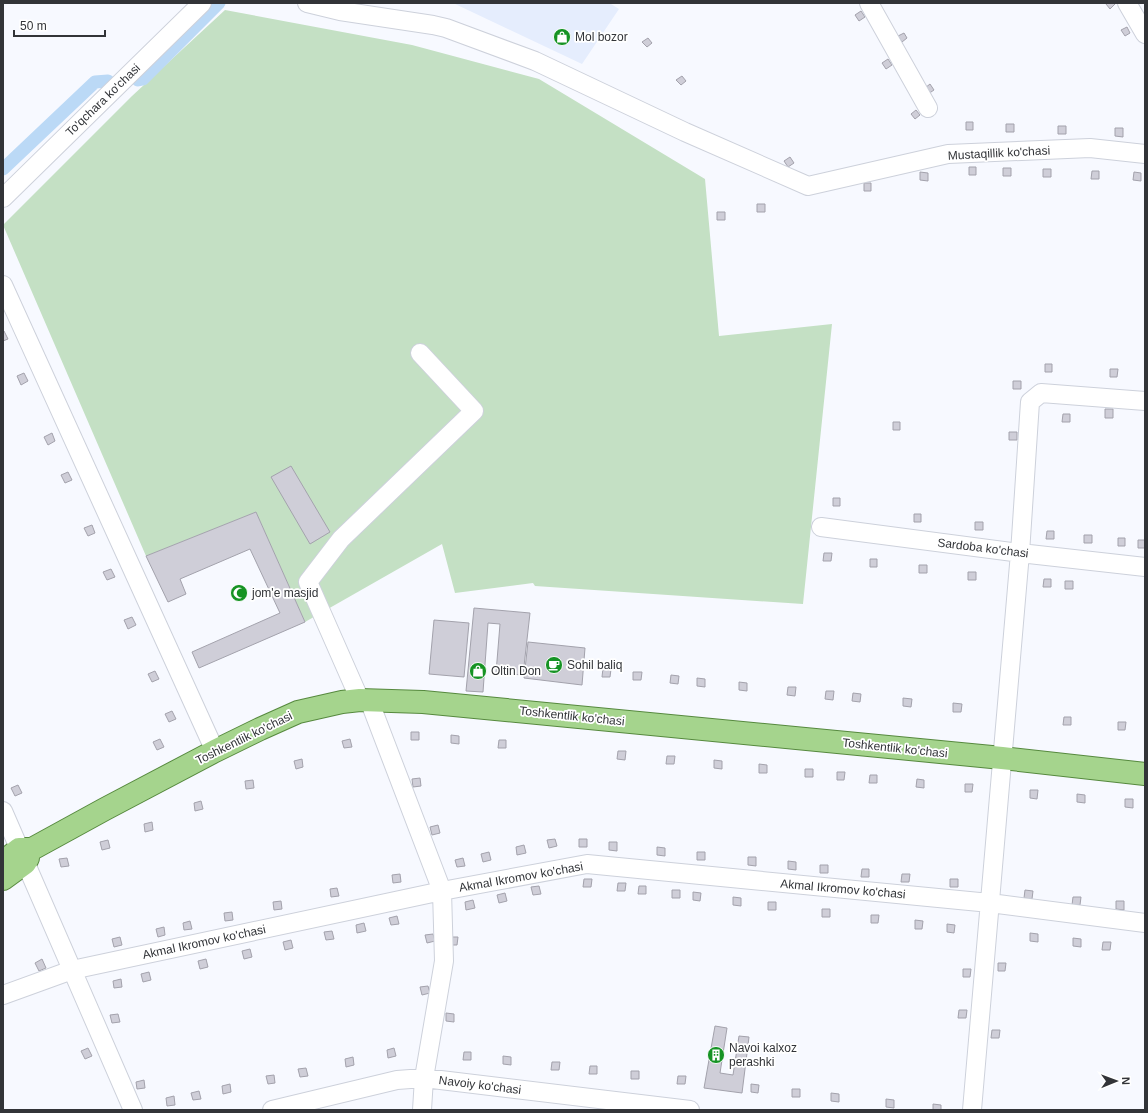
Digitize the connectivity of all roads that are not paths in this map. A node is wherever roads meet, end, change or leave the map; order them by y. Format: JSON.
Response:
{"nodes":[{"id":1,"x":202,"y":3,"type":"edge"},
{"id":2,"x":307,"y":3,"type":"edge"},
{"id":3,"x":1127,"y":3,"type":"edge"},
{"id":4,"x":872,"y":5,"type":"edge"},
{"id":5,"x":1145,"y":34,"type":"edge"},
{"id":6,"x":928,"y":108,"type":"dead end"},
{"id":7,"x":1145,"y":154,"type":"edge"},
{"id":8,"x":3,"y":198,"type":"edge"},
{"id":9,"x":3,"y":285,"type":"edge"},
{"id":10,"x":420,"y":353,"type":"dead end"},
{"id":11,"x":1145,"y":401,"type":"edge"},
{"id":12,"x":821,"y":527,"type":"dead end"},
{"id":13,"x":1020,"y":553,"type":"junction"},
{"id":14,"x":1145,"y":567,"type":"edge"},
{"id":15,"x":365,"y":700,"type":"junction"},
{"id":16,"x":215,"y":751,"type":"junction"},
{"id":17,"x":1002,"y":758,"type":"junction"},
{"id":18,"x":1145,"y":774,"type":"edge"},
{"id":19,"x":3,"y":811,"type":"edge"},
{"id":20,"x":20,"y":856,"type":"edge"},
{"id":21,"x":3,"y":879,"type":"edge"},
{"id":22,"x":442,"y":891,"type":"junction"},
{"id":23,"x":990,"y":903,"type":"junction"},
{"id":24,"x":1145,"y":923,"type":"edge"},
{"id":25,"x":72,"y":970,"type":"junction"},
{"id":26,"x":3,"y":995,"type":"edge"},
{"id":27,"x":424,"y":1078,"type":"junction"},
{"id":28,"x":133,"y":1110,"type":"edge"},
{"id":29,"x":272,"y":1110,"type":"edge"},
{"id":30,"x":422,"y":1110,"type":"edge"},
{"id":31,"x":690,"y":1110,"type":"edge"},
{"id":32,"x":972,"y":1110,"type":"edge"}],
"edges":[{"from":1,"to":8,"type":"street","name":"To'qchara ko'chasi"},
{"from":2,"to":7,"type":"street","name":"Mustaqillik ko'chasi"},
{"from":3,"to":5,"type":"street"},
{"from":4,"to":6,"type":"street"},
{"from":9,"to":16,"type":"street"},
{"from":10,"to":15,"type":"street"},
{"from":11,"to":13,"type":"street"},
{"from":12,"to":13,"type":"street","name":"Sardoba ko'chasi"},
{"from":13,"to":14,"type":"street","name":"Sardoba ko'chasi"},
{"from":13,"to":17,"type":"street"},
{"from":15,"to":16,"type":"main road","name":"Toshkentlik ko'chasi"},
{"from":15,"to":17,"type":"main road","name":"Toshkentlik ko'chasi"},
{"from":15,"to":22,"type":"street"},
{"from":16,"to":20,"type":"main road","name":"Toshkentlik ko'chasi"},
{"from":17,"to":18,"type":"main road","name":"Toshkentlik ko'chasi"},
{"from":17,"to":23,"type":"street"},
{"from":19,"to":20,"type":"street"},
{"from":20,"to":21,"type":"main road","name":"Toshkentlik ko'chasi"},
{"from":20,"to":25,"type":"street"},
{"from":22,"to":23,"type":"street","name":"Akmal Ikromov ko'chasi"},
{"from":22,"to":25,"type":"street","name":"Akmal Ikromov ko'chasi"},
{"from":22,"to":27,"type":"street"},
{"from":23,"to":24,"type":"street","name":"Akmal Ikromov ko'chasi"},
{"from":23,"to":32,"type":"street"},
{"from":25,"to":26,"type":"street","name":"Akmal Ikromov ko'chasi"},
{"from":25,"to":28,"type":"street"},
{"from":27,"to":29,"type":"street","name":"Navoiy ko'chasi"},
{"from":27,"to":30,"type":"street"},
{"from":27,"to":31,"type":"street","name":"Navoiy ko'chasi"}]}
